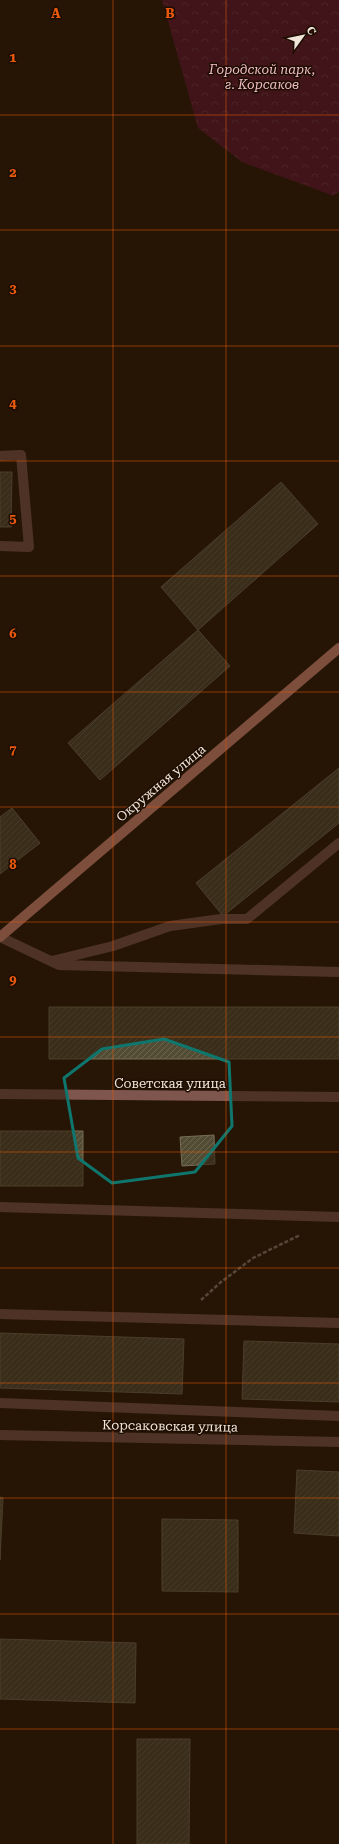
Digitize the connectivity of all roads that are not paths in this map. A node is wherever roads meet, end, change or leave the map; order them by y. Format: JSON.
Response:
{"nodes":[{"id":1,"x":0,"y":456,"type":"edge"},
{"id":2,"x":0,"y":546,"type":"edge"},
{"id":3,"x":339,"y":648,"type":"edge"},
{"id":4,"x":339,"y":843,"type":"edge"},
{"id":5,"x":0,"y":937,"type":"edge"},
{"id":6,"x":52,"y":961,"type":"junction"},
{"id":7,"x":339,"y":972,"type":"edge"},
{"id":8,"x":0,"y":1094,"type":"edge"},
{"id":9,"x":339,"y":1097,"type":"edge"},
{"id":10,"x":0,"y":1207,"type":"edge"},
{"id":11,"x":339,"y":1217,"type":"edge"},
{"id":12,"x":0,"y":1314,"type":"edge"},
{"id":13,"x":339,"y":1323,"type":"edge"},
{"id":14,"x":0,"y":1403,"type":"edge"},
{"id":15,"x":339,"y":1416,"type":"edge"},
{"id":16,"x":0,"y":1435,"type":"edge"},
{"id":17,"x":339,"y":1442,"type":"edge"}],
"edges":[{"from":1,"to":2,"type":"street"},
{"from":3,"to":5,"type":"main road","name":"Окружная улица"},
{"from":4,"to":6,"type":"street"},
{"from":5,"to":6,"type":"street"},
{"from":6,"to":7,"type":"street"},
{"from":8,"to":9,"type":"street","name":"Советская улица"},
{"from":10,"to":11,"type":"street"},
{"from":12,"to":13,"type":"street"},
{"from":14,"to":15,"type":"street"},
{"from":16,"to":17,"type":"street","name":"Корсаковская улица"}]}
